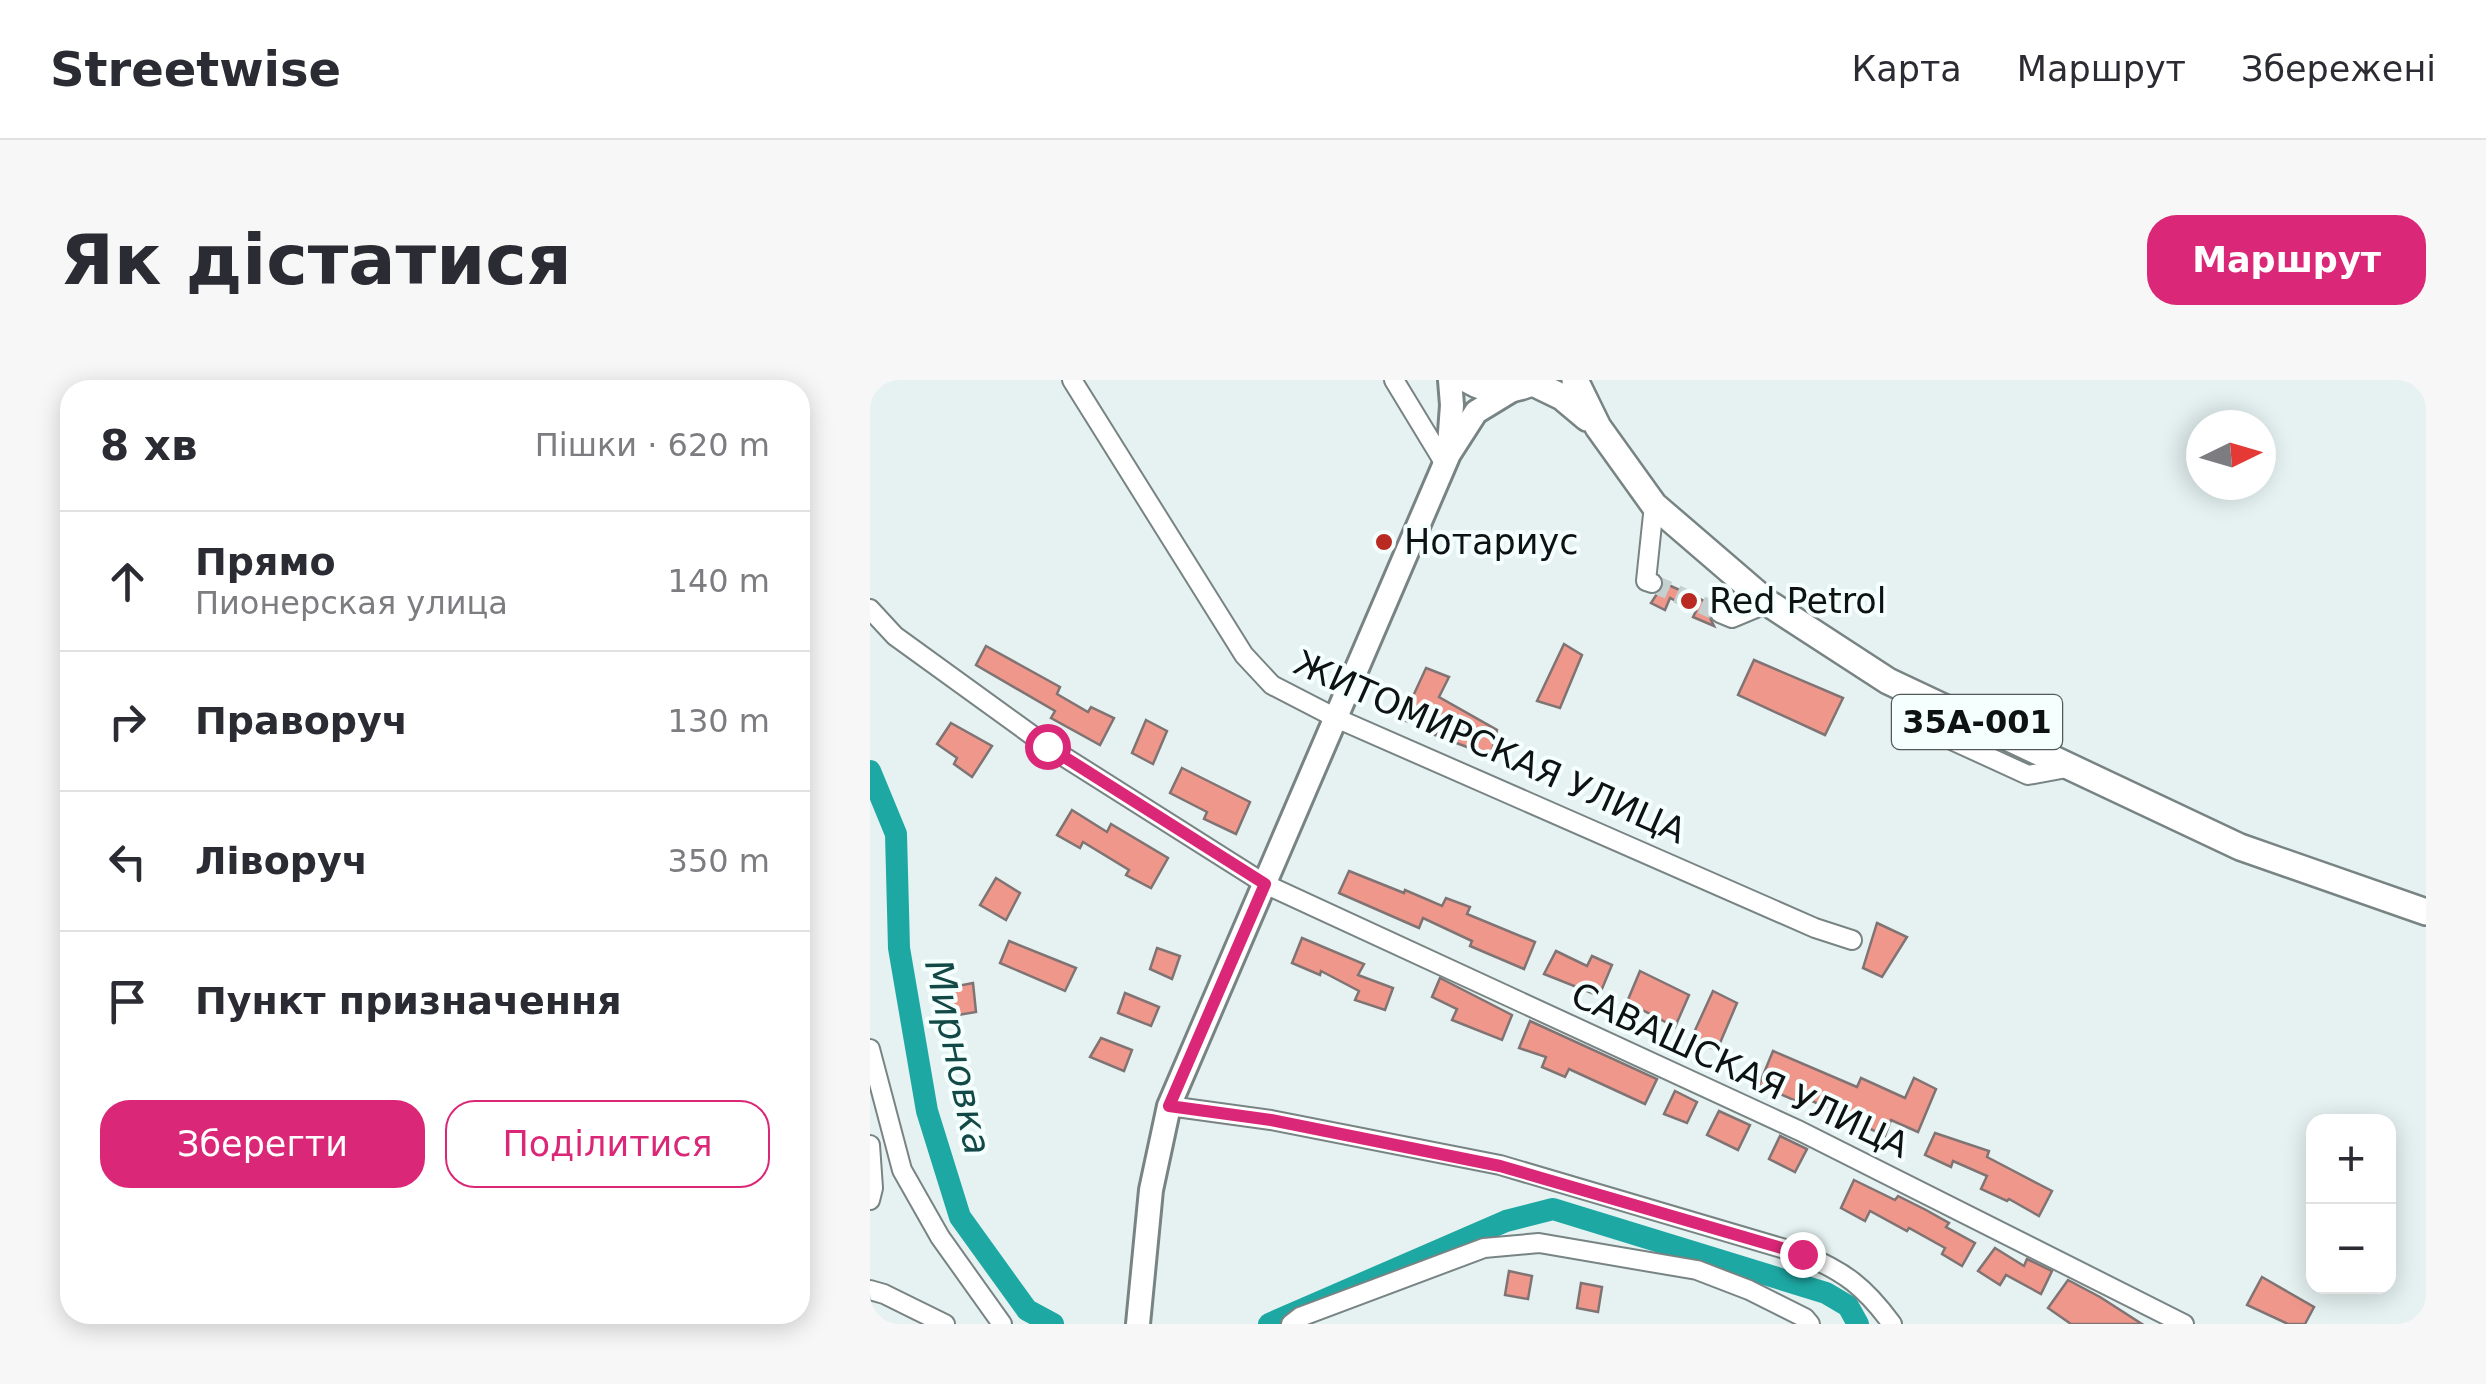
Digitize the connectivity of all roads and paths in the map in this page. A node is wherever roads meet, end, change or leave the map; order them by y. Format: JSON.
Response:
{"nodes":[{"id":1,"x":1072,"y":380,"type":"edge"},
{"id":2,"x":1394,"y":380,"type":"edge"},
{"id":3,"x":1450,"y":380,"type":"edge"},
{"id":4,"x":1468,"y":380,"type":"edge"},
{"id":5,"x":1575,"y":380,"type":"edge"},
{"id":6,"x":1528,"y":384,"type":"edge"},
{"id":7,"x":1598,"y":427,"type":"junction"},
{"id":8,"x":1447,"y":459,"type":"junction"},
{"id":9,"x":1654,"y":505,"type":"junction"},
{"id":10,"x":1652,"y":583,"type":"dead end"},
{"id":11,"x":1768,"y":603,"type":"junction"},
{"id":12,"x":870,"y":609,"type":"edge"},
{"id":13,"x":1720,"y":613,"type":"tunnel mouth"},
{"id":14,"x":1336,"y":718,"type":"junction"},
{"id":15,"x":1265,"y":884,"type":"junction"},
{"id":16,"x":2426,"y":912,"type":"edge"},
{"id":17,"x":1852,"y":940,"type":"dead end"},
{"id":18,"x":870,"y":1049,"type":"edge"},
{"id":19,"x":1169,"y":1106,"type":"junction"},
{"id":20,"x":870,"y":1145,"type":"edge"},
{"id":21,"x":872,"y":1194,"type":"edge"},
{"id":22,"x":870,"y":1290,"type":"edge"},
{"id":23,"x":945,"y":1324,"type":"edge"},
{"id":24,"x":1002,"y":1324,"type":"edge"},
{"id":25,"x":1138,"y":1324,"type":"edge"},
{"id":26,"x":1291,"y":1324,"type":"edge"},
{"id":27,"x":1810,"y":1324,"type":"edge"},
{"id":28,"x":1892,"y":1324,"type":"edge"},
{"id":29,"x":2184,"y":1324,"type":"edge"}],
"edges":[{"from":1,"to":14,"type":"street","name":"ЖИТОМИРСКАЯ УЛИЦА"},
{"from":2,"to":8,"type":"street"},
{"from":3,"to":8,"type":"main road"},
{"from":4,"to":6,"type":"highway","number":"35А-001"},
{"from":5,"to":7,"type":"highway","number":"35А-001"},
{"from":6,"to":7,"type":"highway","number":"35А-001"},
{"from":6,"to":8,"type":"main road"},
{"from":7,"to":9,"type":"highway","number":"35А-001"},
{"from":8,"to":14,"type":"main road"},
{"from":9,"to":10,"type":"street"},
{"from":9,"to":11,"type":"highway","number":"35А-001"},
{"from":11,"to":13,"type":"street"},
{"from":11,"to":16,"type":"highway","number":"35А-001"},
{"from":12,"to":15,"type":"street","name":"САВАШСКАЯ УЛИЦА"},
{"from":14,"to":15,"type":"main road"},
{"from":14,"to":17,"type":"street","name":"ЖИТОМИРСКАЯ УЛИЦА"},
{"from":15,"to":19,"type":"main road"},
{"from":15,"to":29,"type":"street","name":"САВАШСКАЯ УЛИЦА"},
{"from":18,"to":24,"type":"street"},
{"from":19,"to":25,"type":"main road"},
{"from":19,"to":28,"type":"street"},
{"from":20,"to":21,"type":"street"},
{"from":22,"to":23,"type":"street"},
{"from":26,"to":27,"type":"street"}]}
